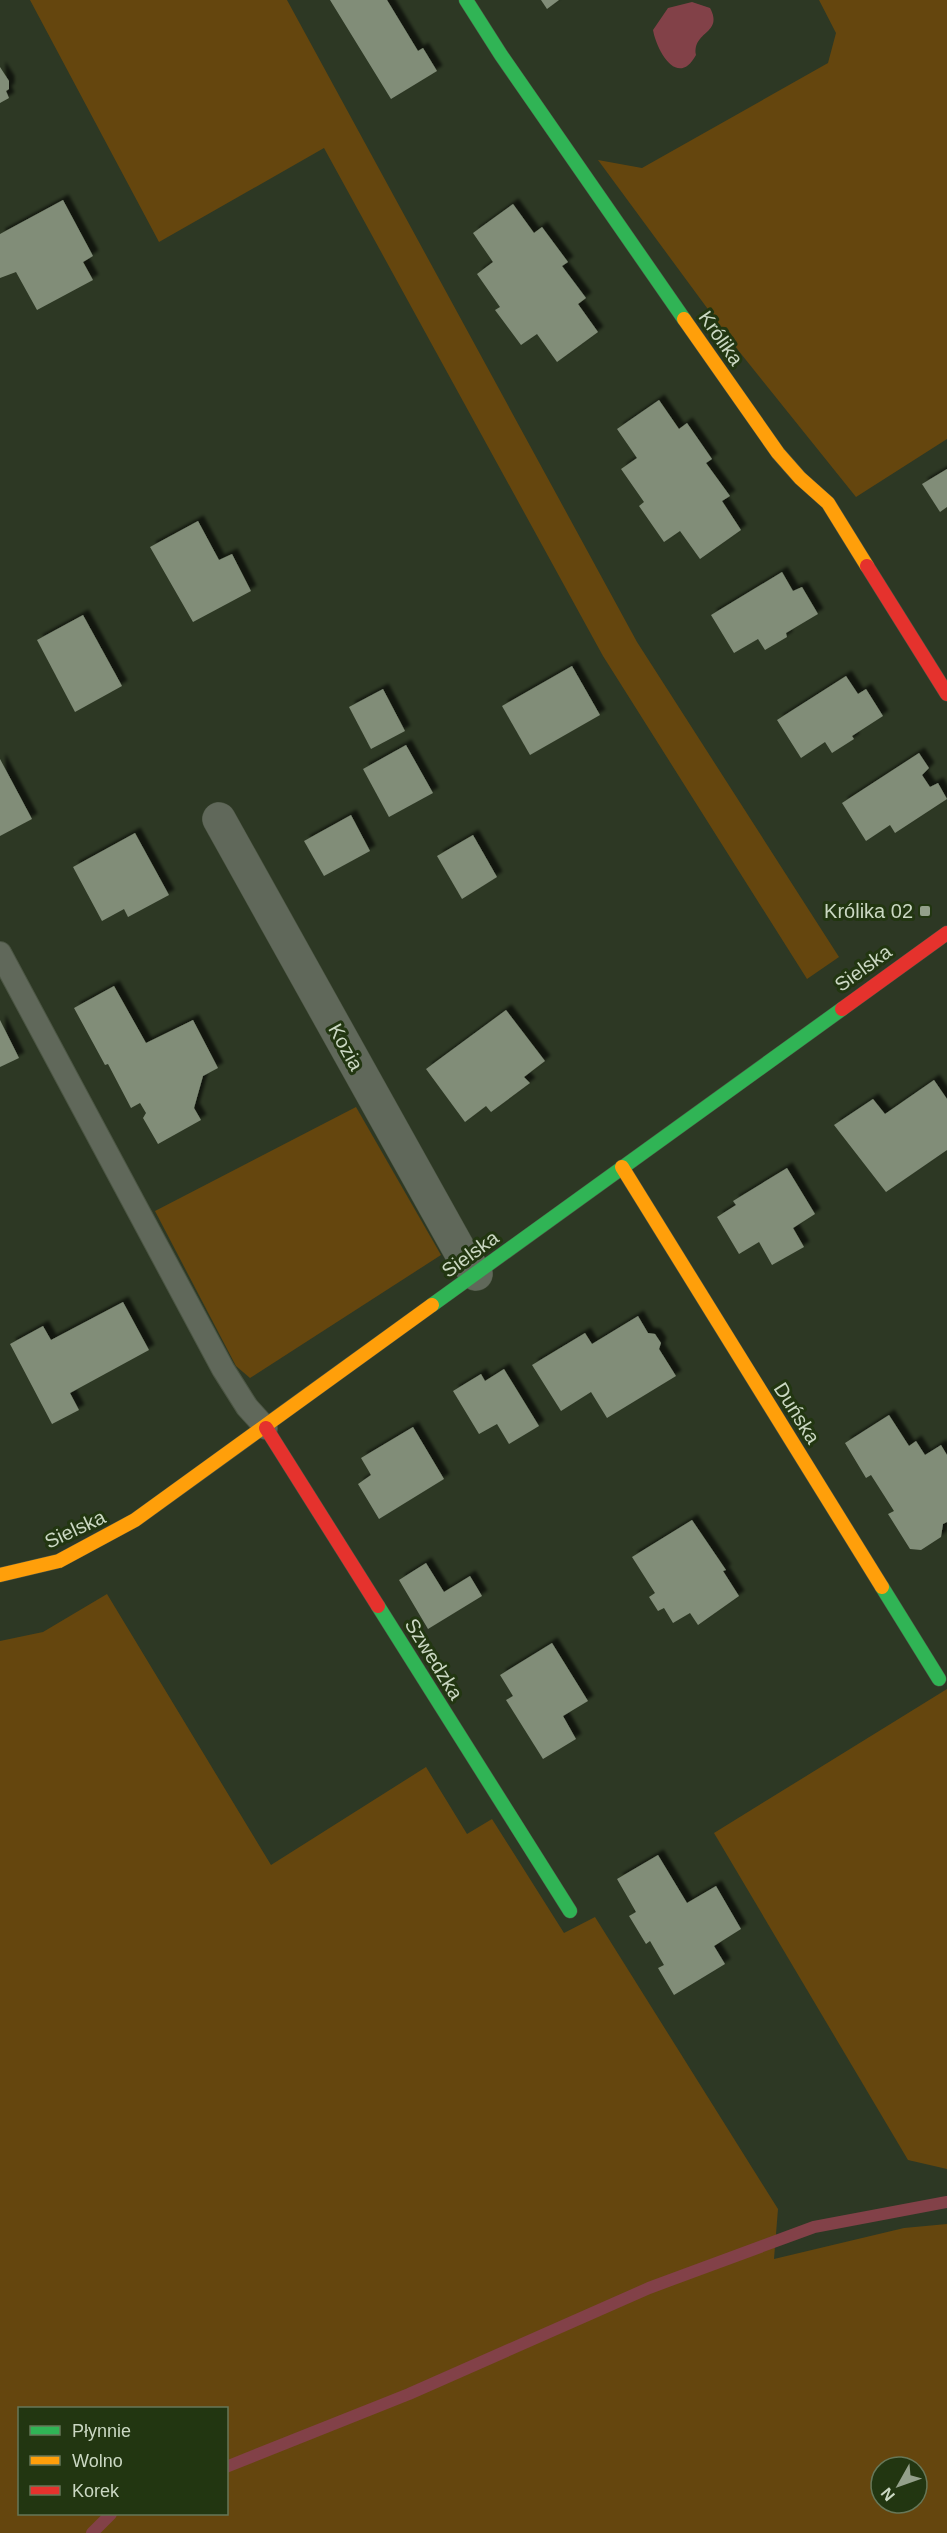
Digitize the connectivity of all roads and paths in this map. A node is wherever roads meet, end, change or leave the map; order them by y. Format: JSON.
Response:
{"nodes":[{"id":1,"x":466,"y":0,"type":"edge"},
{"id":2,"x":947,"y":694,"type":"edge"},
{"id":3,"x":219,"y":819,"type":"dead end"},
{"id":4,"x":947,"y":933,"type":"edge"},
{"id":5,"x":0,"y":952,"type":"edge"},
{"id":6,"x":622,"y":1167,"type":"junction"},
{"id":7,"x":476,"y":1274,"type":"junction"},
{"id":8,"x":266,"y":1428,"type":"junction"},
{"id":9,"x":0,"y":1575,"type":"edge"},
{"id":10,"x":939,"y":1679,"type":"dead end"},
{"id":11,"x":570,"y":1911,"type":"dead end"}],
"edges":[{"from":1,"to":2,"type":"street","name":"Królika"},
{"from":3,"to":7,"type":"street","name":"Kozia"},
{"from":4,"to":6,"type":"street","name":"Sielska"},
{"from":5,"to":8,"type":"lane"},
{"from":6,"to":7,"type":"street","name":"Sielska"},
{"from":6,"to":10,"type":"street","name":"Duńska"},
{"from":7,"to":8,"type":"street","name":"Sielska"},
{"from":8,"to":9,"type":"street","name":"Sielska"},
{"from":8,"to":11,"type":"street","name":"Szwedzka"}]}
